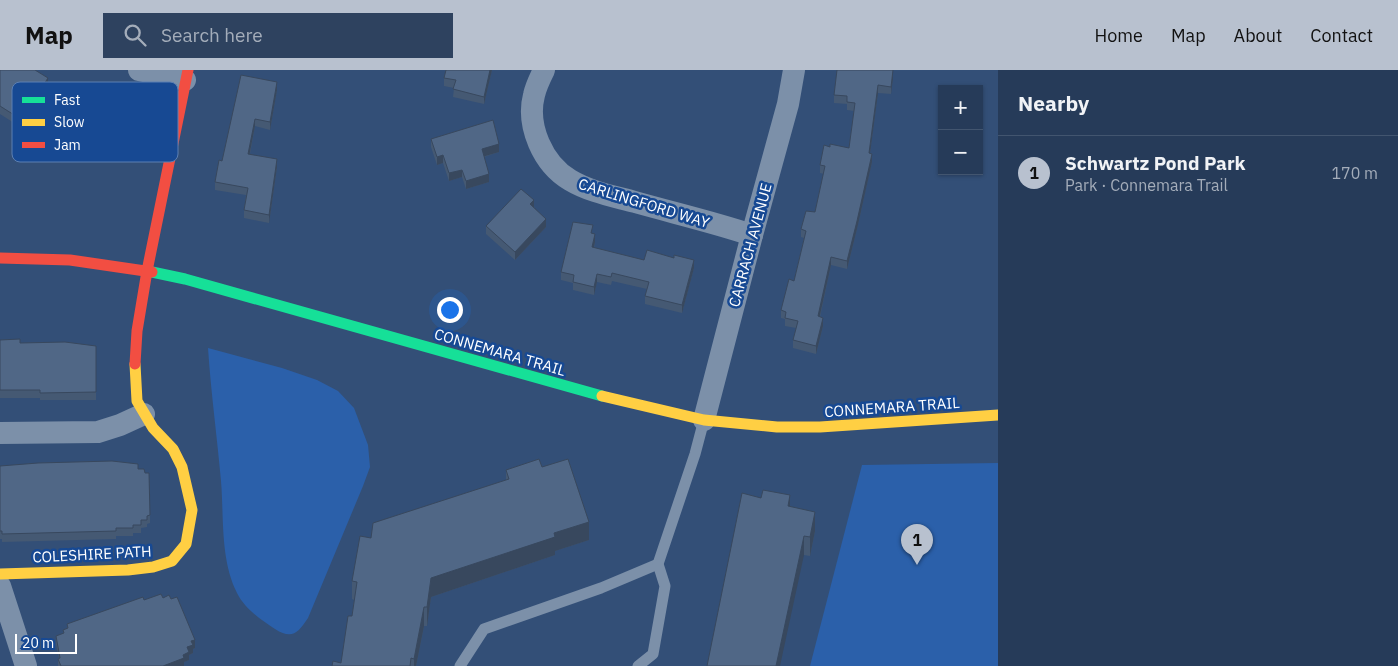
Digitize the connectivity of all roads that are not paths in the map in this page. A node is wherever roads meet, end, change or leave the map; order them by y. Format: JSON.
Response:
{"nodes":[{"id":1,"x":139,"y":70,"type":"edge"},
{"id":2,"x":544,"y":70,"type":"edge"},
{"id":3,"x":794,"y":70,"type":"edge"},
{"id":4,"x":186,"y":75,"type":"edge"},
{"id":5,"x":178,"y":115,"type":"edge"},
{"id":6,"x":169,"y":162,"type":"edge"},
{"id":7,"x":752,"y":235,"type":"junction"},
{"id":8,"x":0,"y":258,"type":"edge"},
{"id":9,"x":147,"y":271,"type":"junction"},
{"id":10,"x":144,"y":414,"type":"junction"},
{"id":11,"x":998,"y":415,"type":"edge"},
{"id":12,"x":704,"y":420,"type":"junction"},
{"id":13,"x":0,"y":433,"type":"edge"},
{"id":14,"x":658,"y":564,"type":"junction"},
{"id":15,"x":0,"y":574,"type":"edge"},
{"id":16,"x":0,"y":586,"type":"edge"},
{"id":17,"x":26,"y":666,"type":"edge"},
{"id":18,"x":460,"y":666,"type":"edge"},
{"id":19,"x":638,"y":666,"type":"edge"}],
"edges":[{"from":1,"to":4,"type":"street"},
{"from":2,"to":7,"type":"street","name":"CARLINGFORD WAY"},
{"from":3,"to":7,"type":"street","name":"CARRACH AVENUE"},
{"from":4,"to":5,"type":"street","name":"COLESHIRE PATH"},
{"from":6,"to":9,"type":"street","name":"COLESHIRE PATH"},
{"from":7,"to":12,"type":"street","name":"CARRACH AVENUE"},
{"from":8,"to":9,"type":"street","name":"CONNEMARA TRAIL"},
{"from":9,"to":10,"type":"street","name":"COLESHIRE PATH"},
{"from":9,"to":12,"type":"street","name":"CONNEMARA TRAIL"},
{"from":10,"to":13,"type":"street"},
{"from":10,"to":15,"type":"street","name":"COLESHIRE PATH"},
{"from":11,"to":12,"type":"street","name":"CONNEMARA TRAIL"},
{"from":12,"to":14,"type":"lane"},
{"from":14,"to":18,"type":"lane"},
{"from":14,"to":19,"type":"lane"},
{"from":16,"to":17,"type":"street"}]}
